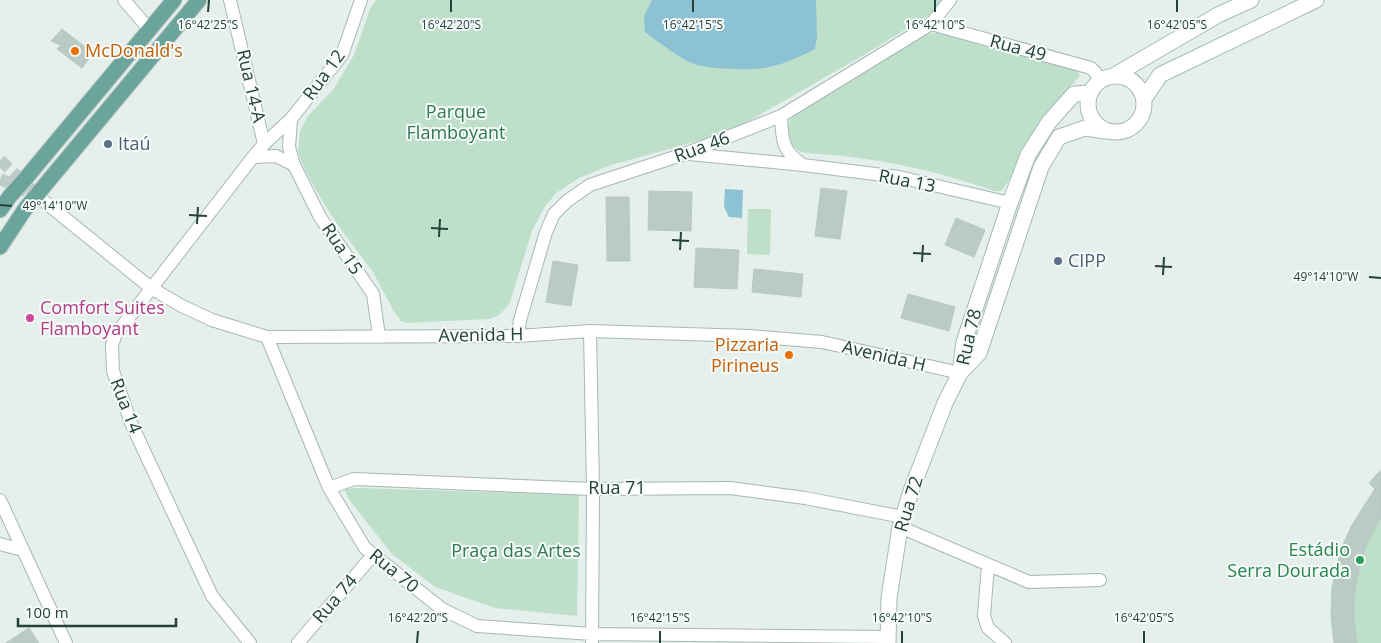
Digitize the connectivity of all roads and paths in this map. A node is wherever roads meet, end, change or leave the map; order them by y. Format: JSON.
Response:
{"nodes":[{"id":1,"x":124,"y":0,"type":"edge"},
{"id":2,"x":174,"y":0,"type":"edge"},
{"id":3,"x":199,"y":0,"type":"edge"},
{"id":4,"x":230,"y":0,"type":"edge"},
{"id":5,"x":361,"y":0,"type":"edge"},
{"id":6,"x":950,"y":0,"type":"edge"},
{"id":7,"x":1251,"y":0,"type":"edge"},
{"id":8,"x":1316,"y":0,"type":"edge"},
{"id":9,"x":931,"y":24,"type":"junction"},
{"id":10,"x":149,"y":29,"type":"junction"},
{"id":11,"x":1108,"y":77,"type":"junction"},
{"id":12,"x":1089,"y":93,"type":"junction"},
{"id":13,"x":1144,"y":99,"type":"junction"},
{"id":14,"x":781,"y":116,"type":"junction"},
{"id":15,"x":291,"y":120,"type":"junction"},
{"id":16,"x":1106,"y":131,"type":"junction"},
{"id":17,"x":264,"y":144,"type":"junction"},
{"id":18,"x":687,"y":153,"type":"junction"},
{"id":19,"x":253,"y":157,"type":"junction"},
{"id":20,"x":294,"y":165,"type":"junction"},
{"id":21,"x":803,"y":165,"type":"junction"},
{"id":22,"x":40,"y":194,"type":"junction"},
{"id":23,"x":1010,"y":203,"type":"junction"},
{"id":24,"x":0,"y":210,"type":"edge"},
{"id":25,"x":0,"y":247,"type":"edge"},
{"id":26,"x":151,"y":288,"type":"junction"},
{"id":27,"x":590,"y":331,"type":"junction"},
{"id":28,"x":379,"y":336,"type":"junction"},
{"id":29,"x":518,"y":336,"type":"junction"},
{"id":30,"x":267,"y":337,"type":"junction"},
{"id":31,"x":960,"y":373,"type":"junction"},
{"id":32,"x":329,"y":488,"type":"junction"},
{"id":33,"x":593,"y":489,"type":"junction"},
{"id":34,"x":1,"y":506,"type":"edge"},
{"id":35,"x":902,"y":522,"type":"junction"},
{"id":36,"x":0,"y":544,"type":"edge"},
{"id":37,"x":23,"y":550,"type":"junction"},
{"id":38,"x":373,"y":555,"type":"junction"},
{"id":39,"x":988,"y":565,"type":"junction"},
{"id":40,"x":1100,"y":580,"type":"dead end"},
{"id":41,"x":592,"y":638,"type":"edge"},
{"id":42,"x":888,"y":640,"type":"edge"},
{"id":43,"x":66,"y":643,"type":"edge"},
{"id":44,"x":250,"y":643,"type":"edge"},
{"id":45,"x":298,"y":643,"type":"edge"},
{"id":46,"x":1005,"y":643,"type":"edge"}],
"edges":[{"from":1,"to":10,"type":"street"},
{"from":2,"to":10,"type":"main road"},
{"from":3,"to":22,"type":"main road"},
{"from":4,"to":17,"type":"street","name":"Rua 14-A"},
{"from":5,"to":15,"type":"street","name":"Rua 12"},
{"from":6,"to":9,"type":"street","name":"Rua 46"},
{"from":7,"to":11,"type":"main road"},
{"from":8,"to":13,"type":"main road"},
{"from":9,"to":11,"type":"street","name":"Rua 49"},
{"from":9,"to":14,"type":"street","name":"Rua 46"},
{"from":10,"to":24,"type":"main road","bridge":true},
{"from":11,"to":12,"type":"main road"},
{"from":11,"to":13,"type":"main road"},
{"from":12,"to":16,"type":"main road"},
{"from":12,"to":23,"type":"main road","name":"Rua 78"},
{"from":13,"to":16,"type":"main road"},
{"from":14,"to":18,"type":"street","name":"Rua 46"},
{"from":14,"to":21,"type":"street"},
{"from":15,"to":17,"type":"street"},
{"from":15,"to":20,"type":"street","name":"Rua 15"},
{"from":16,"to":31,"type":"main road","name":"Rua 78"},
{"from":17,"to":19,"type":"street","name":"Rua 14"},
{"from":18,"to":21,"type":"street","name":"Rua 13"},
{"from":18,"to":29,"type":"street","name":"Rua 46"},
{"from":19,"to":20,"type":"street"},
{"from":19,"to":26,"type":"street","name":"Rua 14"},
{"from":20,"to":28,"type":"street","name":"Rua 15"},
{"from":21,"to":23,"type":"street","name":"Rua 13"},
{"from":22,"to":25,"type":"main road","bridge":true},
{"from":22,"to":26,"type":"street","name":"Avenida H"},
{"from":23,"to":31,"type":"main road","name":"Rua 78"},
{"from":26,"to":30,"type":"street","name":"Avenida H"},
{"from":26,"to":44,"type":"street","name":"Rua 14"},
{"from":27,"to":29,"type":"street","name":"Avenida H"},
{"from":27,"to":31,"type":"street","name":"Avenida H"},
{"from":27,"to":33,"type":"street"},
{"from":28,"to":29,"type":"street","name":"Avenida H"},
{"from":28,"to":30,"type":"street","name":"Avenida H"},
{"from":30,"to":32,"type":"street","name":"Rua 70"},
{"from":31,"to":35,"type":"main road","name":"Rua 72"},
{"from":32,"to":33,"type":"street","name":"Rua 71"},
{"from":32,"to":38,"type":"street","name":"Rua 70"},
{"from":33,"to":35,"type":"street","name":"Rua 71"},
{"from":33,"to":41,"type":"street"},
{"from":34,"to":37,"type":"street"},
{"from":35,"to":39,"type":"street","name":"Rua 71"},
{"from":35,"to":42,"type":"main road","name":"Rua 72"},
{"from":36,"to":37,"type":"street"},
{"from":37,"to":43,"type":"street"},
{"from":38,"to":41,"type":"street","name":"Rua 70"},
{"from":38,"to":45,"type":"street","name":"Rua 74"},
{"from":39,"to":40,"type":"street","name":"Rua 71"},
{"from":39,"to":46,"type":"street"},
{"from":41,"to":42,"type":"street","name":"Rua 70"}]}
